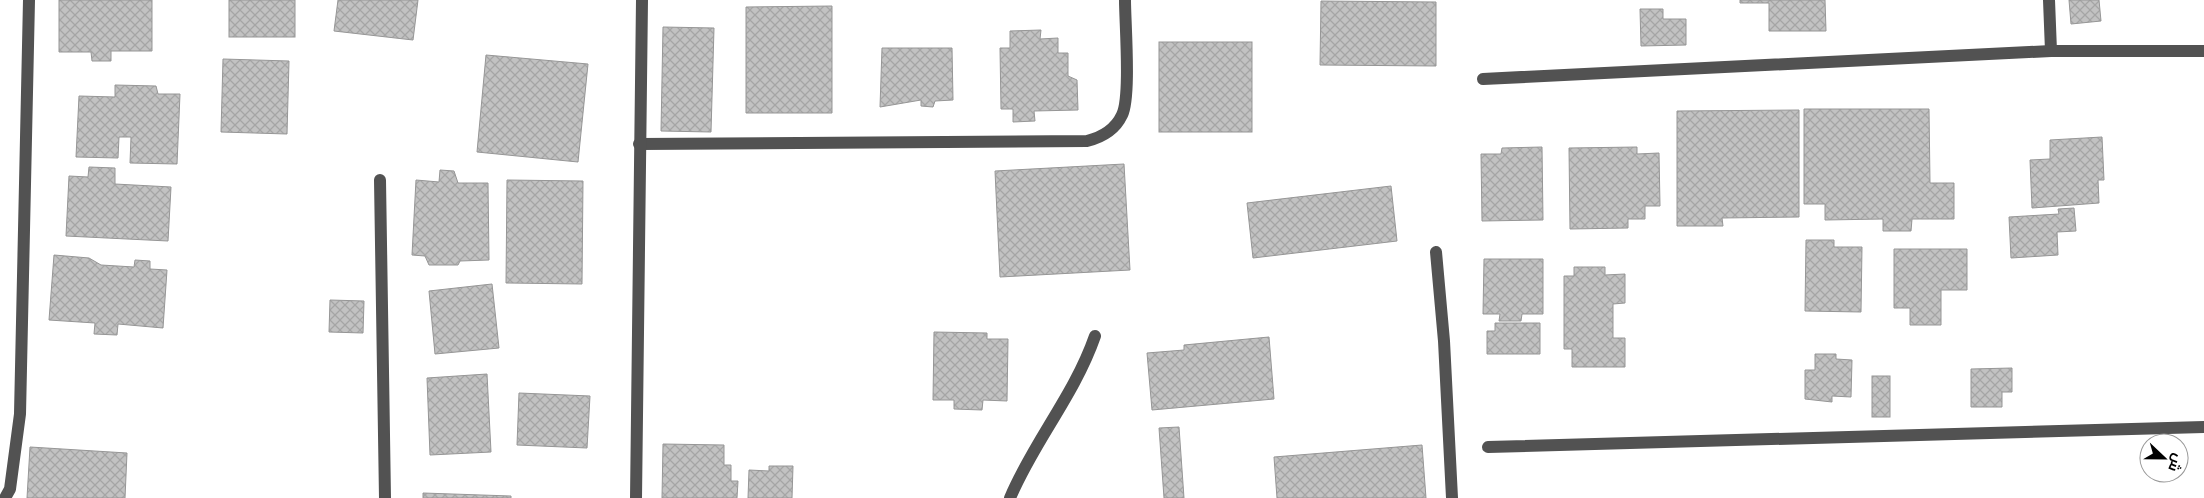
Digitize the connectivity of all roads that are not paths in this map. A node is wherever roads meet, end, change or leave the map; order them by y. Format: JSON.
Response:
{"nodes":[{"id":1,"x":29,"y":0,"type":"edge"},
{"id":2,"x":642,"y":0,"type":"edge"},
{"id":3,"x":1125,"y":0,"type":"edge"},
{"id":4,"x":2049,"y":0,"type":"edge"},
{"id":5,"x":2050,"y":50,"type":"junction"},
{"id":6,"x":2204,"y":51,"type":"edge"},
{"id":7,"x":1484,"y":79,"type":"dead end"},
{"id":8,"x":639,"y":144,"type":"junction"},
{"id":9,"x":380,"y":180,"type":"dead end"},
{"id":10,"x":1436,"y":252,"type":"dead end"},
{"id":11,"x":1095,"y":336,"type":"dead end"},
{"id":12,"x":2204,"y":427,"type":"edge"},
{"id":13,"x":1488,"y":447,"type":"dead end"},
{"id":14,"x":5,"y":498,"type":"edge"},
{"id":15,"x":385,"y":498,"type":"edge"},
{"id":16,"x":636,"y":498,"type":"edge"},
{"id":17,"x":1010,"y":498,"type":"edge"},
{"id":18,"x":1452,"y":498,"type":"edge"}],
"edges":[{"from":1,"to":14,"type":"street"},
{"from":2,"to":8,"type":"street"},
{"from":3,"to":8,"type":"street"},
{"from":4,"to":5,"type":"street"},
{"from":5,"to":6,"type":"street"},
{"from":5,"to":7,"type":"street"},
{"from":8,"to":16,"type":"street"},
{"from":9,"to":15,"type":"street"},
{"from":10,"to":18,"type":"street"},
{"from":11,"to":17,"type":"street"},
{"from":12,"to":13,"type":"street"}]}
